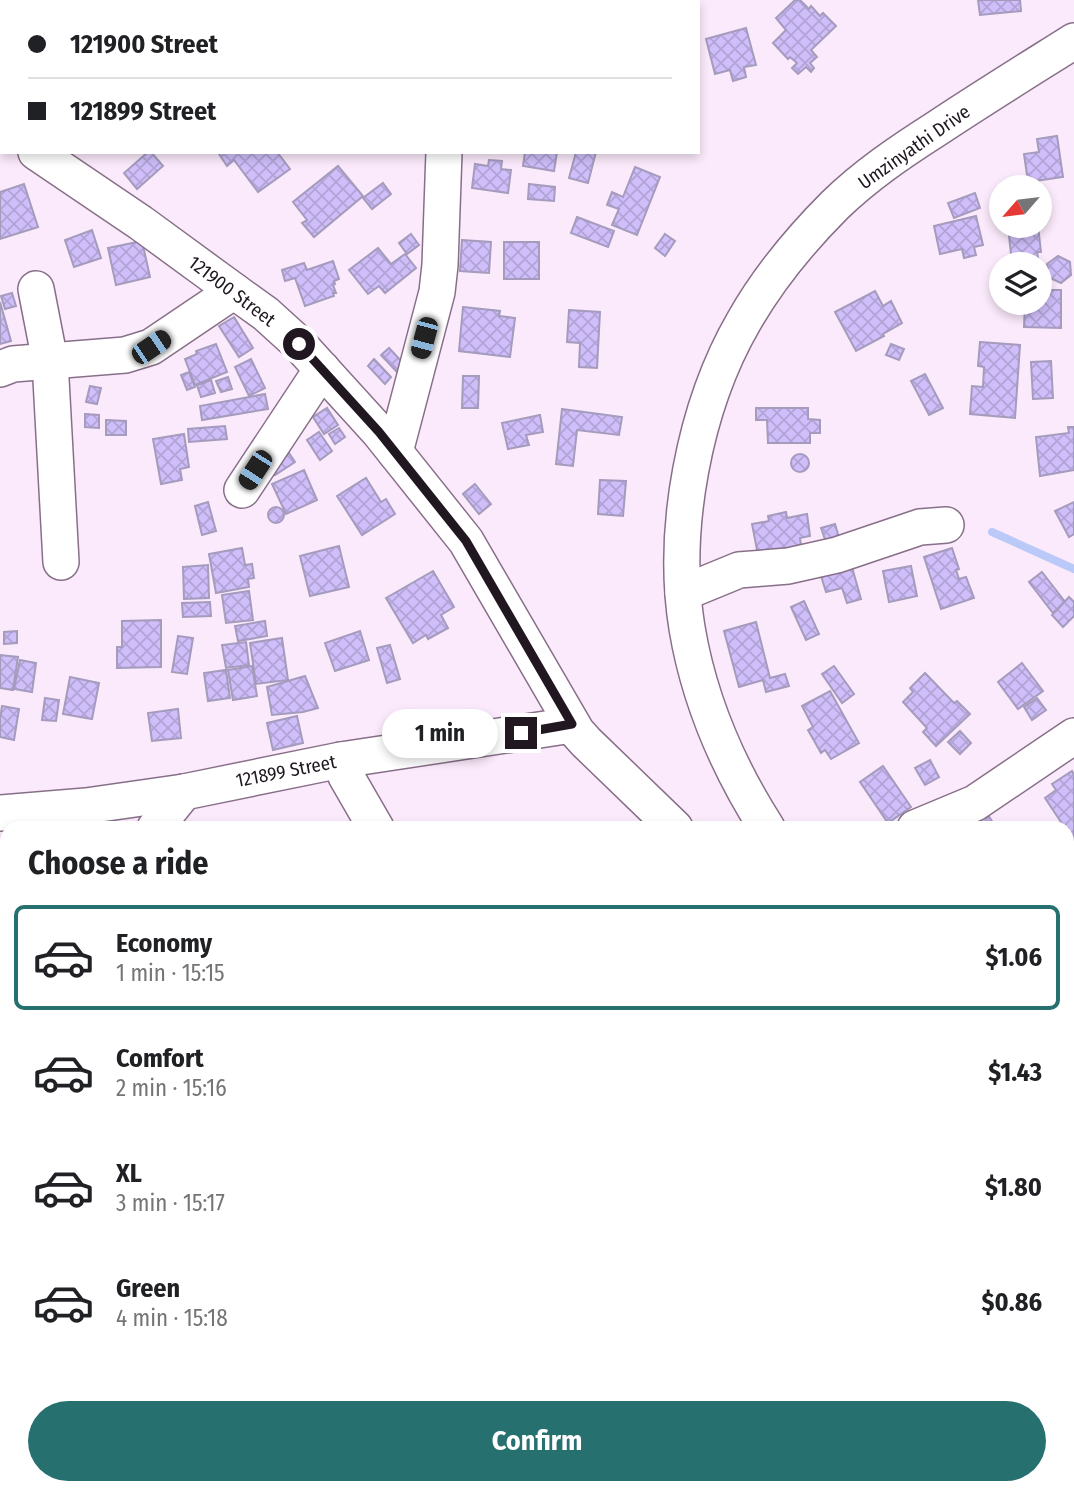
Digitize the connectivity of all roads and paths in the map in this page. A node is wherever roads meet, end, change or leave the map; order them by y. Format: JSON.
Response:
{"nodes":[{"id":1,"x":1074,"y":41,"type":"edge"},
{"id":2,"x":39,"y":154,"type":"edge"},
{"id":3,"x":444,"y":154,"type":"edge"},
{"id":4,"x":36,"y":289,"type":"dead end"},
{"id":5,"x":234,"y":291,"type":"junction"},
{"id":6,"x":50,"y":361,"type":"junction"},
{"id":7,"x":0,"y":369,"type":"edge"},
{"id":8,"x":321,"y":369,"type":"junction"},
{"id":9,"x":395,"y":452,"type":"junction"},
{"id":10,"x":242,"y":491,"type":"dead end"},
{"id":11,"x":946,"y":525,"type":"dead end"},
{"id":12,"x":61,"y":562,"type":"dead end"},
{"id":13,"x":683,"y":593,"type":"junction"},
{"id":14,"x":572,"y":724,"type":"junction"},
{"id":15,"x":1074,"y":736,"type":"edge"},
{"id":16,"x":341,"y":760,"type":"junction"},
{"id":17,"x":184,"y":792,"type":"junction"},
{"id":18,"x":0,"y":813,"type":"edge"},
{"id":19,"x":161,"y":821,"type":"edge"},
{"id":20,"x":372,"y":821,"type":"edge"},
{"id":21,"x":668,"y":821,"type":"edge"},
{"id":22,"x":763,"y":821,"type":"edge"},
{"id":23,"x":932,"y":821,"type":"edge"}],
"edges":[{"from":1,"to":13,"type":"street","name":"Umzinyathi Drive"},
{"from":2,"to":5,"type":"street","name":"121900 Street"},
{"from":3,"to":9,"type":"street"},
{"from":4,"to":6,"type":"street"},
{"from":5,"to":6,"type":"street"},
{"from":5,"to":8,"type":"street","name":"121900 Street"},
{"from":6,"to":7,"type":"street"},
{"from":6,"to":12,"type":"street"},
{"from":8,"to":9,"type":"street","name":"121900 Street"},
{"from":8,"to":10,"type":"street"},
{"from":9,"to":14,"type":"street","name":"121900 Street"},
{"from":11,"to":13,"type":"street"},
{"from":13,"to":22,"type":"street","name":"Umzinyathi Drive"},
{"from":14,"to":16,"type":"street","name":"121899 Street"},
{"from":14,"to":21,"type":"street","name":"121900 Street"},
{"from":15,"to":23,"type":"street"},
{"from":16,"to":17,"type":"street","name":"121899 Street"},
{"from":16,"to":20,"type":"street"},
{"from":17,"to":18,"type":"street","name":"121899 Street"},
{"from":17,"to":19,"type":"street"}]}
